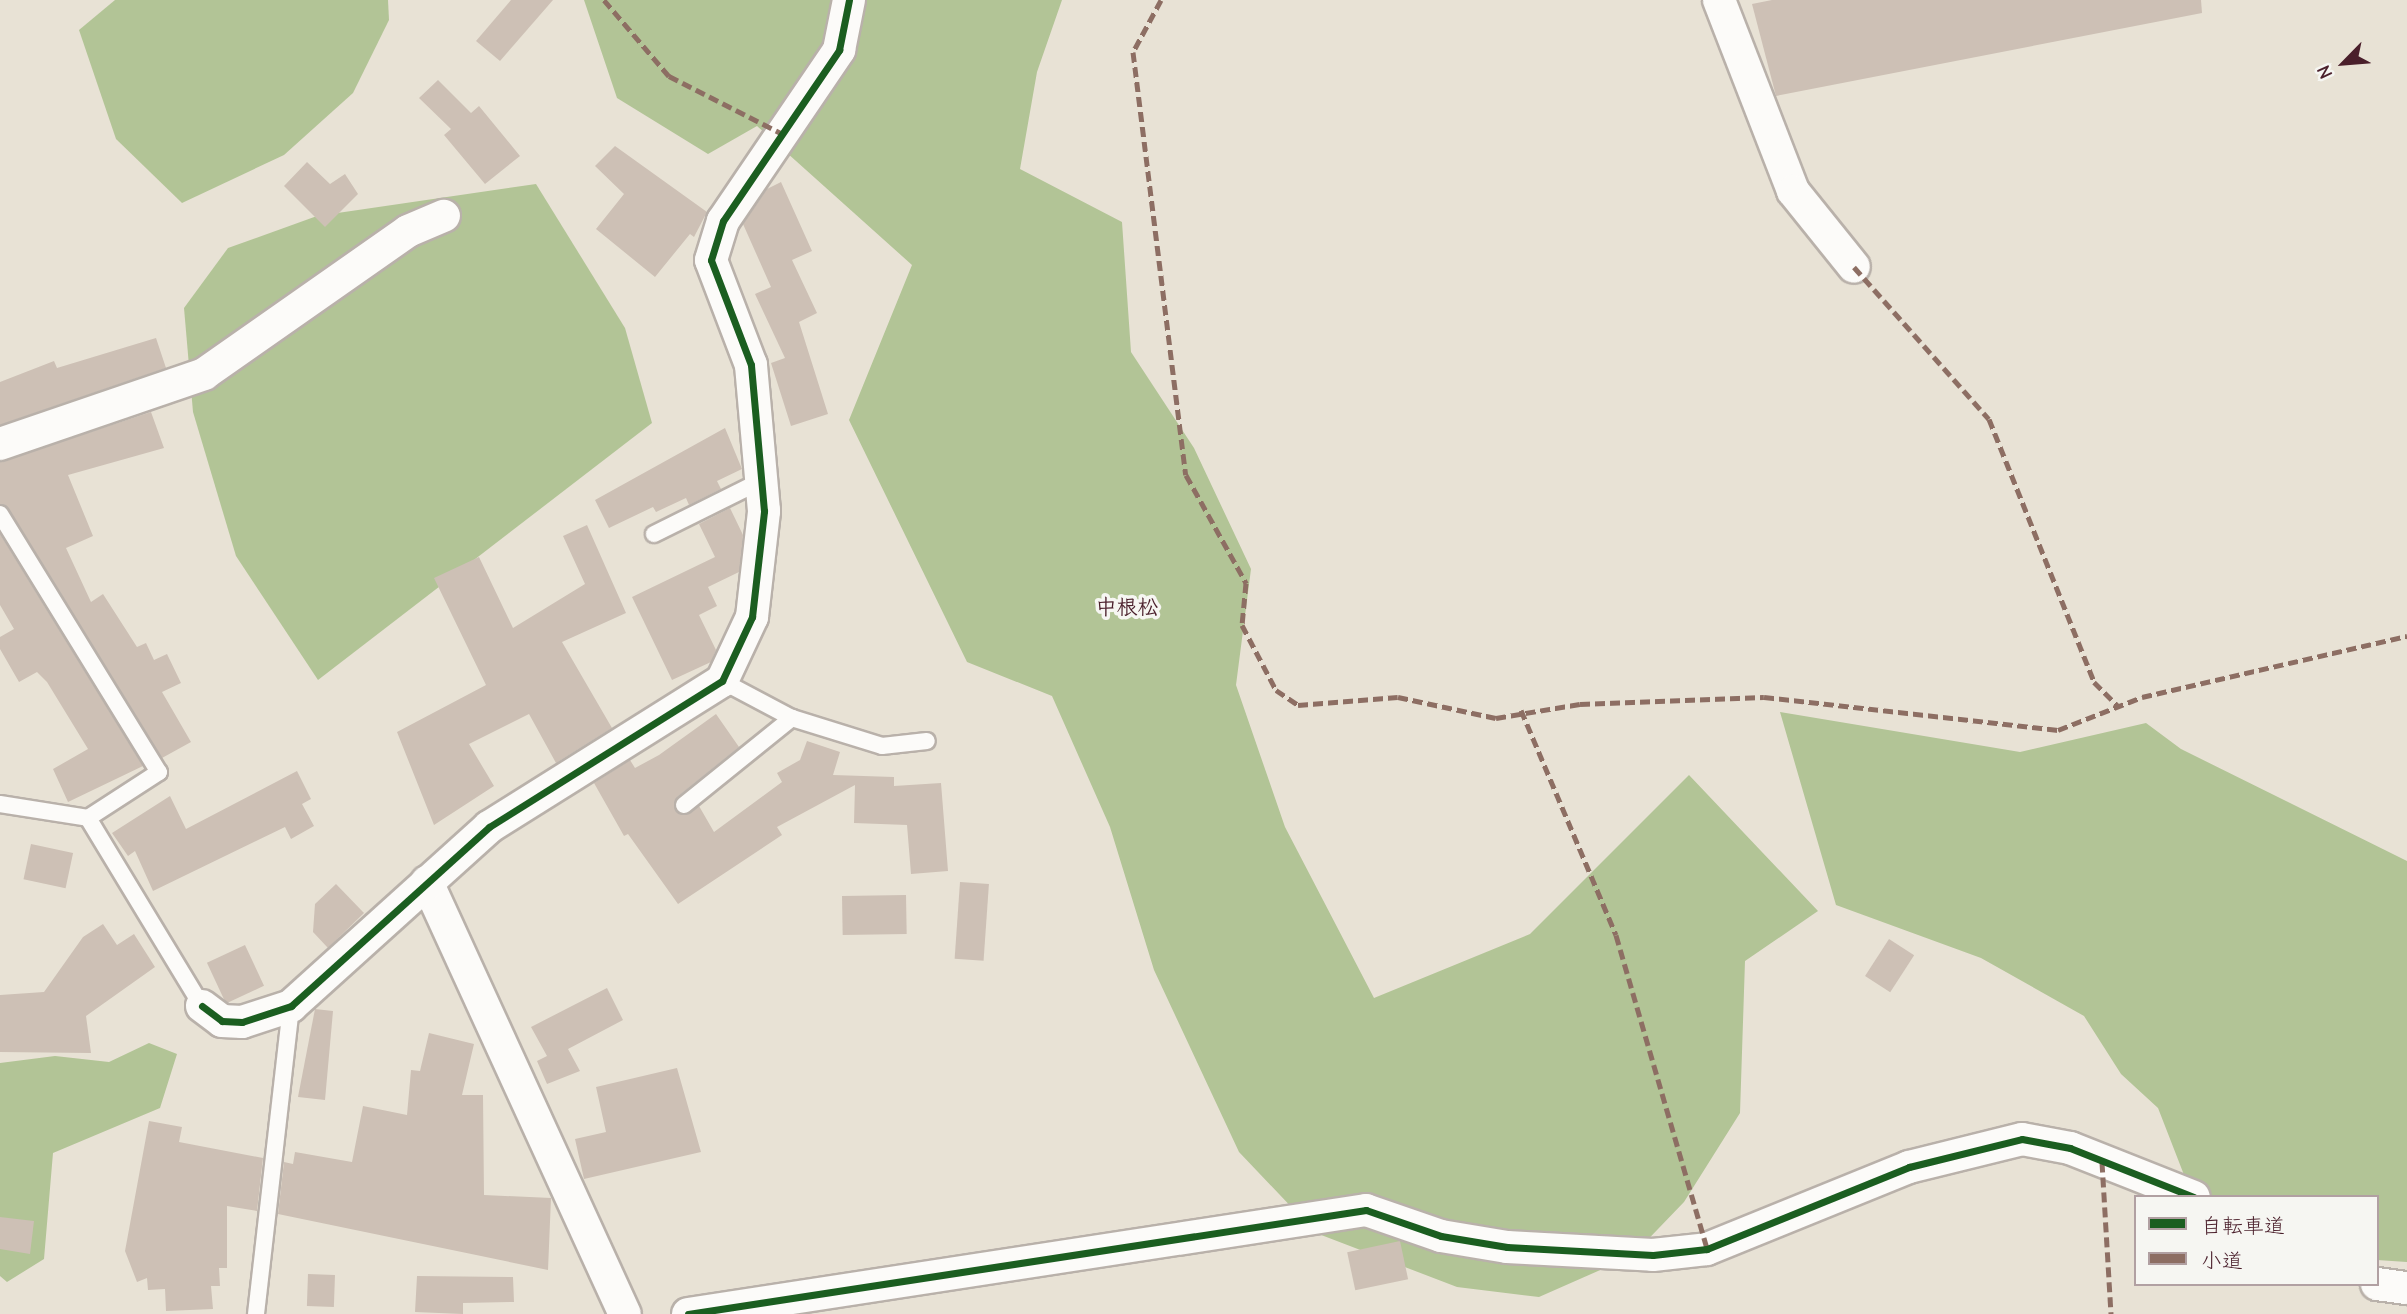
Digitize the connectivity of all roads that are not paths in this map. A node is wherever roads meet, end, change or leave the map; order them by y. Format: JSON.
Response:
{"nodes":[{"id":1,"x":849,"y":0,"type":"edge"},
{"id":2,"x":1719,"y":0,"type":"edge"},
{"id":3,"x":444,"y":216,"type":"dead end"},
{"id":4,"x":1854,"y":267,"type":"dead end"},
{"id":5,"x":0,"y":444,"type":"edge"},
{"id":6,"x":761,"y":481,"type":"junction"},
{"id":7,"x":0,"y":514,"type":"edge"},
{"id":8,"x":654,"y":534,"type":"dead end"},
{"id":9,"x":722,"y":681,"type":"junction"},
{"id":10,"x":792,"y":718,"type":"junction"},
{"id":11,"x":927,"y":741,"type":"dead end"},
{"id":12,"x":0,"y":804,"type":"edge"},
{"id":13,"x":684,"y":805,"type":"dead end"},
{"id":14,"x":88,"y":818,"type":"junction"},
{"id":15,"x":427,"y":883,"type":"junction"},
{"id":16,"x":202,"y":1006,"type":"joint"},
{"id":17,"x":291,"y":1006,"type":"junction"},
{"id":18,"x":2189,"y":1195,"type":"edge"},
{"id":19,"x":2379,"y":1284,"type":"edge"},
{"id":20,"x":2407,"y":1287,"type":"edge"},
{"id":21,"x":256,"y":1314,"type":"edge"},
{"id":22,"x":625,"y":1314,"type":"edge"},
{"id":23,"x":688,"y":1314,"type":"edge"}],
"edges":[{"from":1,"to":6,"type":"street"},
{"from":2,"to":4,"type":"street"},
{"from":3,"to":5,"type":"street"},
{"from":6,"to":8,"type":"lane"},
{"from":6,"to":9,"type":"street"},
{"from":7,"to":14,"type":"lane"},
{"from":9,"to":10,"type":"lane"},
{"from":9,"to":15,"type":"street"},
{"from":10,"to":11,"type":"lane"},
{"from":10,"to":13,"type":"lane"},
{"from":12,"to":14,"type":"lane"},
{"from":14,"to":16,"type":"lane"},
{"from":15,"to":17,"type":"street"},
{"from":15,"to":22,"type":"street"},
{"from":16,"to":17,"type":"street"},
{"from":17,"to":21,"type":"lane"},
{"from":18,"to":23,"type":"street"},
{"from":19,"to":20,"type":"street"}]}
